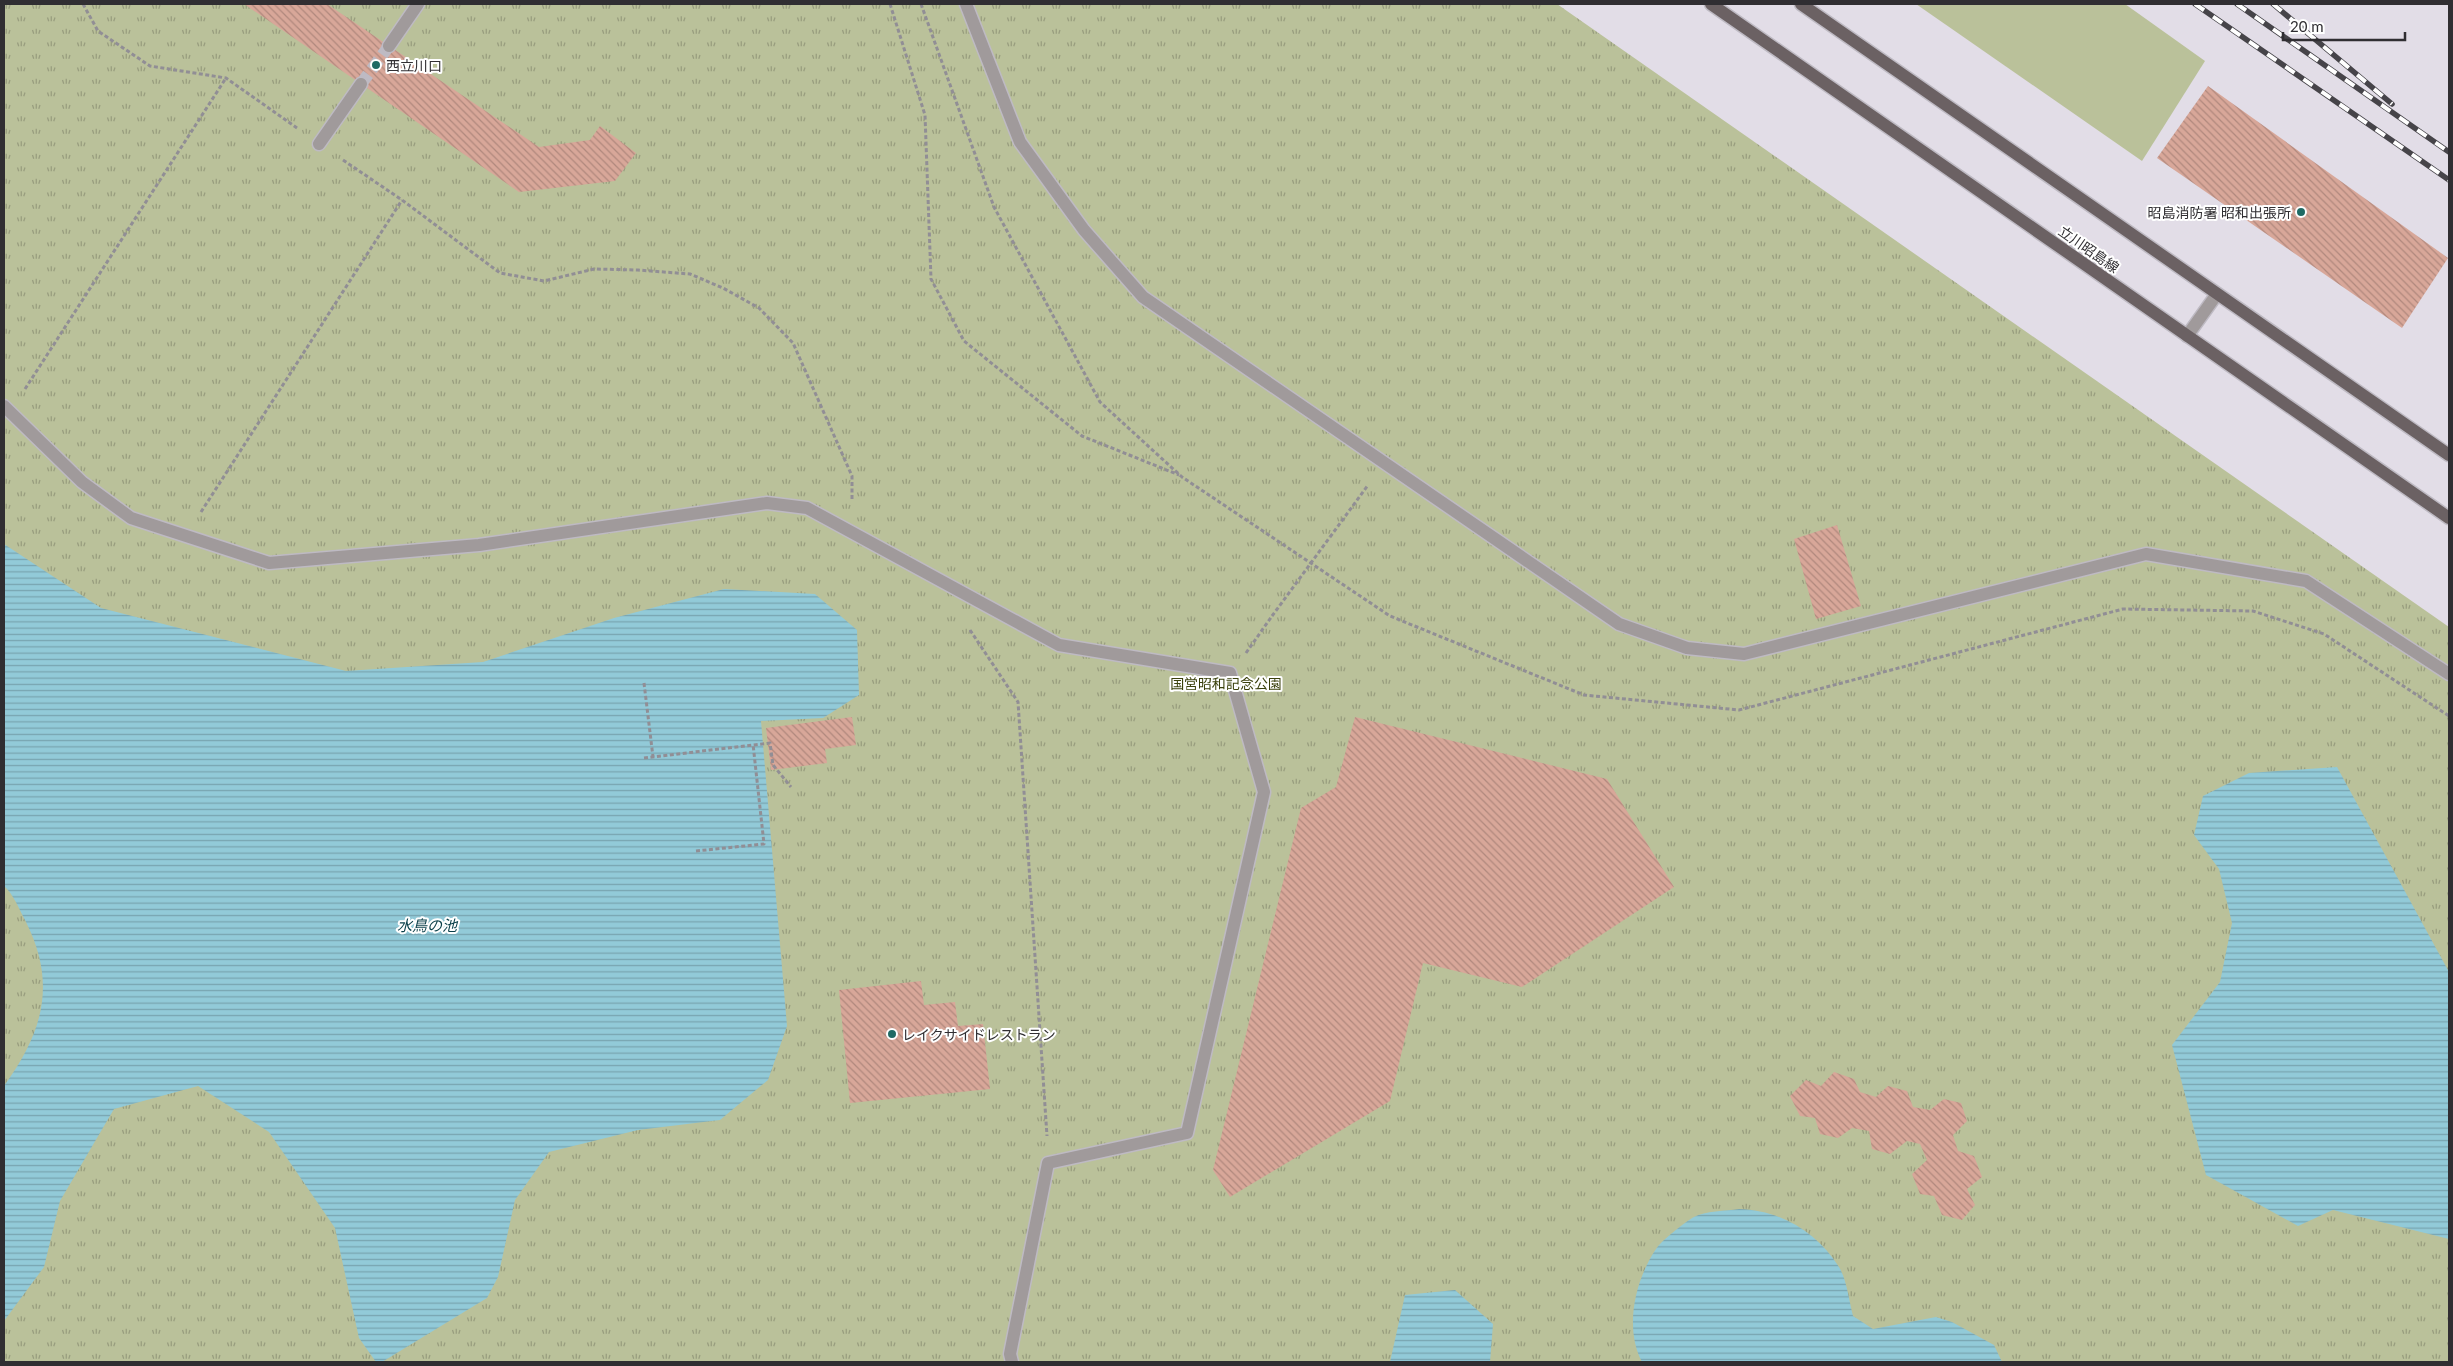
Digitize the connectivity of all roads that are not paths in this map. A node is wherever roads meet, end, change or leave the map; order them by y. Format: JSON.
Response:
{"nodes":[{"id":1,"x":418,"y":4,"type":"edge"},
{"id":2,"x":966,"y":4,"type":"edge"},
{"id":3,"x":1712,"y":4,"type":"edge"},
{"id":4,"x":1801,"y":4,"type":"edge"},
{"id":5,"x":389,"y":46,"type":"tunnel mouth"},
{"id":6,"x":361,"y":84,"type":"tunnel mouth"},
{"id":7,"x":319,"y":144,"type":"road end"},
{"id":8,"x":2217,"y":294,"type":"junction"},
{"id":9,"x":2188,"y":336,"type":"junction"},
{"id":10,"x":7,"y":409,"type":"edge"},
{"id":11,"x":2449,"y":455,"type":"edge"},
{"id":12,"x":2449,"y":518,"type":"edge"},
{"id":13,"x":2449,"y":674,"type":"edge"},
{"id":14,"x":1012,"y":1362,"type":"edge"}],
"edges":[{"from":1,"to":5,"type":"street"},
{"from":2,"to":13,"type":"street"},
{"from":3,"to":9,"type":"main road","name":"立川昭島線"},
{"from":4,"to":8,"type":"main road"},
{"from":6,"to":7,"type":"street"},
{"from":8,"to":9,"type":"street"},
{"from":8,"to":11,"type":"main road"},
{"from":9,"to":12,"type":"main road","name":"立川昭島線"},
{"from":10,"to":14,"type":"street"}]}
